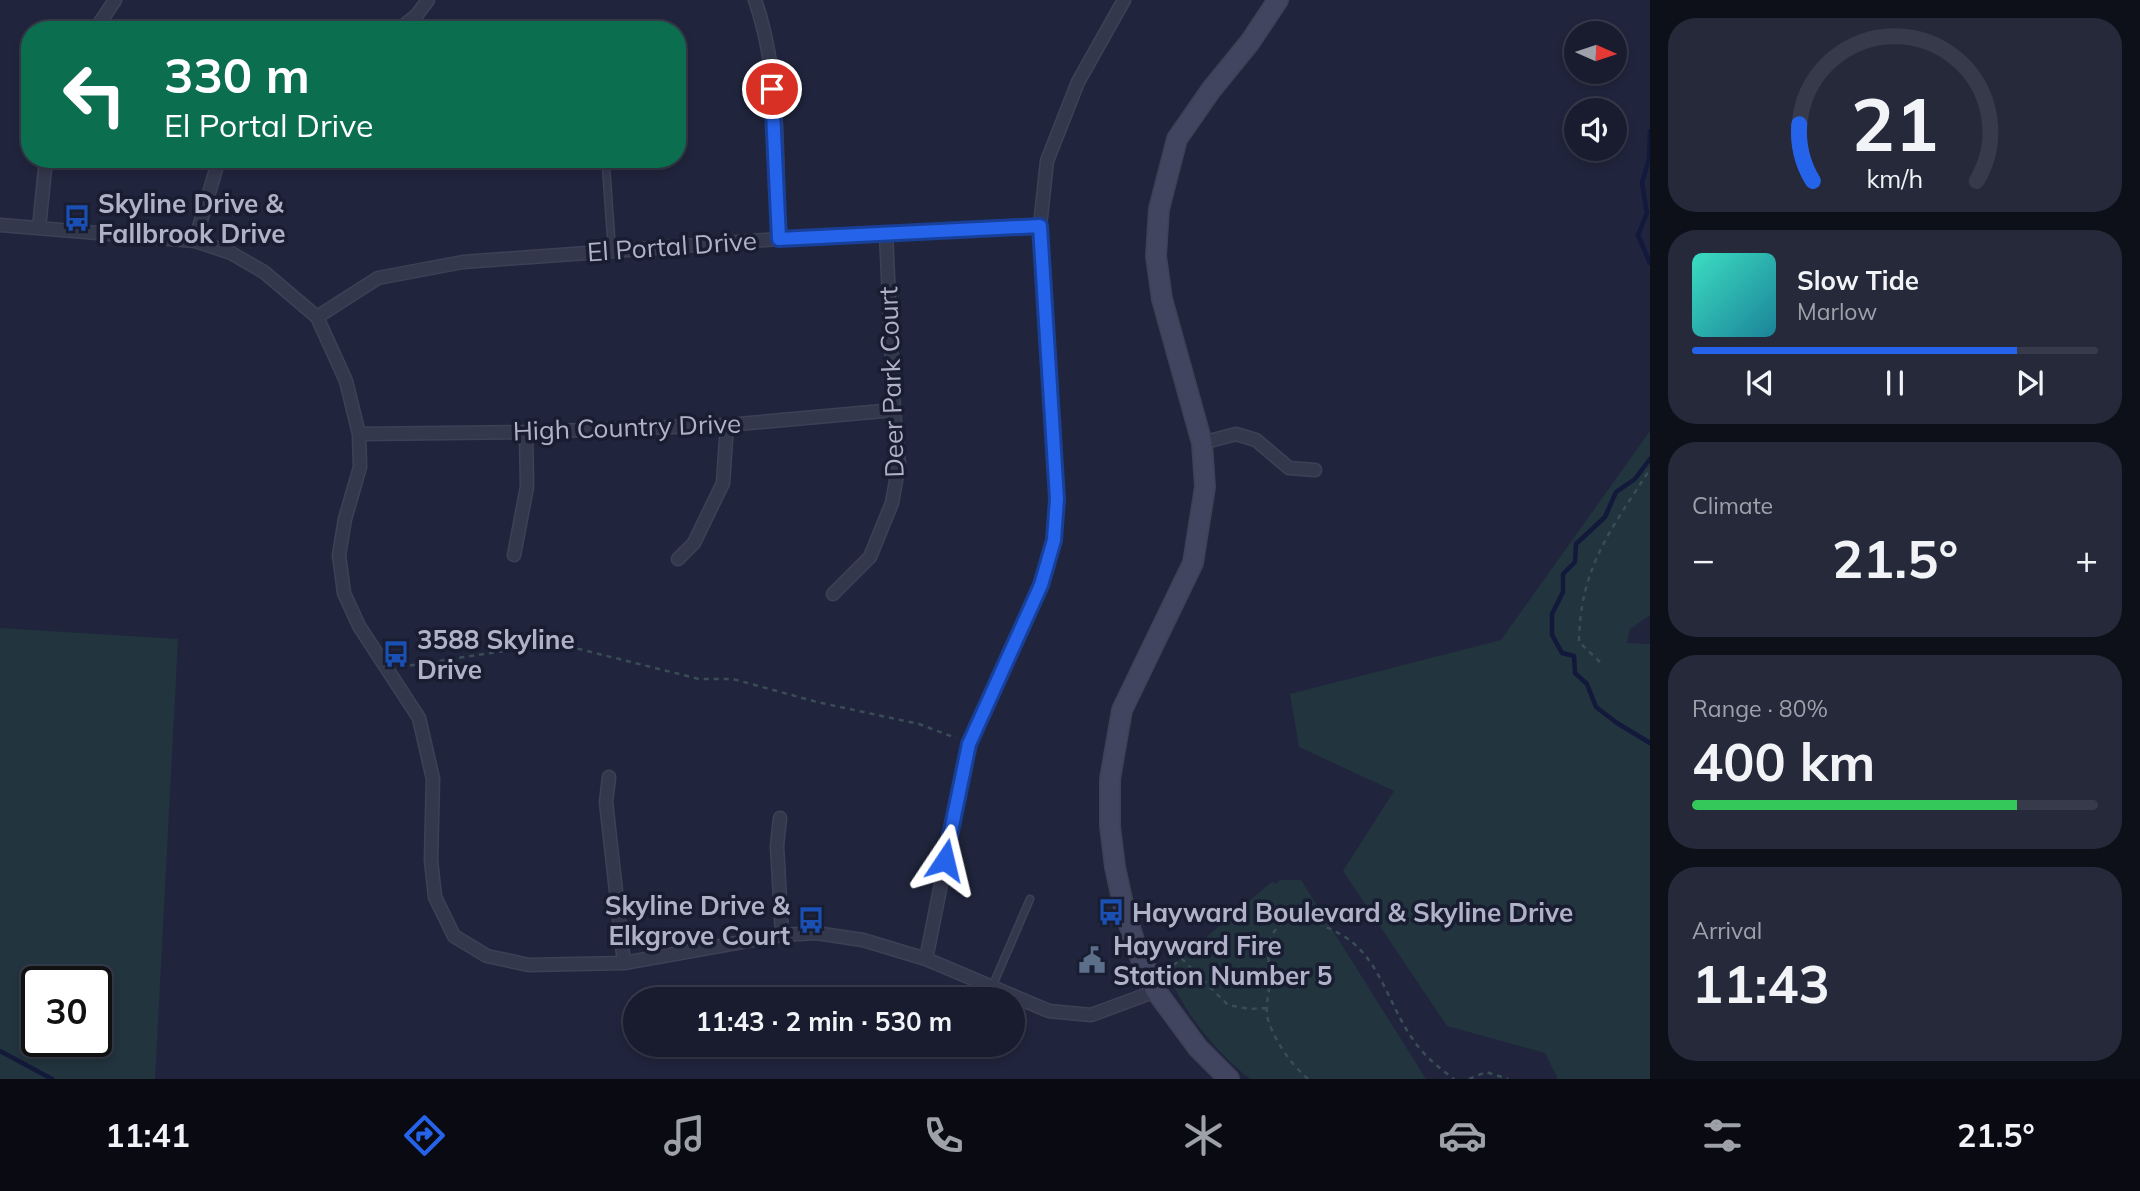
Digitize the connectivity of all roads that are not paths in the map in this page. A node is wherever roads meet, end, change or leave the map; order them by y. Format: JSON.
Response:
{"nodes":[{"id":1,"x":115,"y":0,"type":"edge"},
{"id":2,"x":428,"y":0,"type":"edge"},
{"id":3,"x":755,"y":0,"type":"edge"},
{"id":4,"x":1124,"y":0,"type":"edge"},
{"id":5,"x":1278,"y":0,"type":"edge"},
{"id":6,"x":100,"y":21,"type":"edge"},
{"id":7,"x":410,"y":21,"type":"edge"},
{"id":8,"x":45,"y":168,"type":"edge"},
{"id":9,"x":216,"y":168,"type":"edge"},
{"id":10,"x":606,"y":168,"type":"edge"},
{"id":11,"x":0,"y":225,"type":"edge"},
{"id":12,"x":1040,"y":226,"type":"junction"},
{"id":13,"x":39,"y":228,"type":"junction"},
{"id":14,"x":886,"y":233,"type":"junction"},
{"id":15,"x":779,"y":239,"type":"junction"},
{"id":16,"x":195,"y":241,"type":"junction"},
{"id":17,"x":612,"y":251,"type":"junction"},
{"id":18,"x":317,"y":317,"type":"junction"},
{"id":19,"x":894,"y":410,"type":"junction"},
{"id":20,"x":727,"y":425,"type":"junction"},
{"id":21,"x":526,"y":432,"type":"junction"},
{"id":22,"x":359,"y":435,"type":"junction"},
{"id":23,"x":1202,"y":443,"type":"junction"},
{"id":24,"x":1315,"y":470,"type":"dead end"},
{"id":25,"x":514,"y":555,"type":"dead end"},
{"id":26,"x":678,"y":559,"type":"dead end"},
{"id":27,"x":833,"y":594,"type":"dead end"},
{"id":28,"x":609,"y":777,"type":"dead end"},
{"id":29,"x":780,"y":818,"type":"dead end"},
{"id":30,"x":1030,"y":899,"type":"dead end"},
{"id":31,"x":782,"y":935,"type":"junction"},
{"id":32,"x":926,"y":959,"type":"junction"},
{"id":33,"x":624,"y":963,"type":"junction"},
{"id":34,"x":992,"y":987,"type":"joint"},
{"id":35,"x":1156,"y":991,"type":"junction"},
{"id":36,"x":1025,"y":1001,"type":"edge"},
{"id":37,"x":1229,"y":1079,"type":"edge"}],
"edges":[{"from":1,"to":6,"type":"street"},
{"from":2,"to":7,"type":"street"},
{"from":3,"to":15,"type":"street"},
{"from":4,"to":12,"type":"street"},
{"from":5,"to":23,"type":"main road"},
{"from":8,"to":13,"type":"street"},
{"from":9,"to":16,"type":"street"},
{"from":10,"to":17,"type":"lane"},
{"from":11,"to":13,"type":"street"},
{"from":12,"to":14,"type":"street","name":"El Portal Drive"},
{"from":12,"to":32,"type":"street"},
{"from":13,"to":16,"type":"street"},
{"from":14,"to":15,"type":"street","name":"El Portal Drive"},
{"from":14,"to":19,"type":"street","name":"Deer Park Court"},
{"from":15,"to":17,"type":"street","name":"El Portal Drive"},
{"from":16,"to":18,"type":"street"},
{"from":17,"to":18,"type":"street","name":"El Portal Drive"},
{"from":18,"to":22,"type":"street"},
{"from":19,"to":20,"type":"street","name":"High Country Drive"},
{"from":19,"to":27,"type":"street","name":"Deer Park Court"},
{"from":20,"to":21,"type":"street","name":"High Country Drive"},
{"from":20,"to":26,"type":"street"},
{"from":21,"to":22,"type":"street","name":"High Country Drive"},
{"from":21,"to":25,"type":"street"},
{"from":22,"to":33,"type":"street"},
{"from":23,"to":24,"type":"street"},
{"from":23,"to":35,"type":"main road"},
{"from":28,"to":33,"type":"street"},
{"from":29,"to":31,"type":"street"},
{"from":30,"to":34,"type":"lane"},
{"from":31,"to":32,"type":"street"},
{"from":31,"to":33,"type":"street"},
{"from":32,"to":34,"type":"street"},
{"from":35,"to":36,"type":"street"},
{"from":35,"to":37,"type":"main road"}]}
